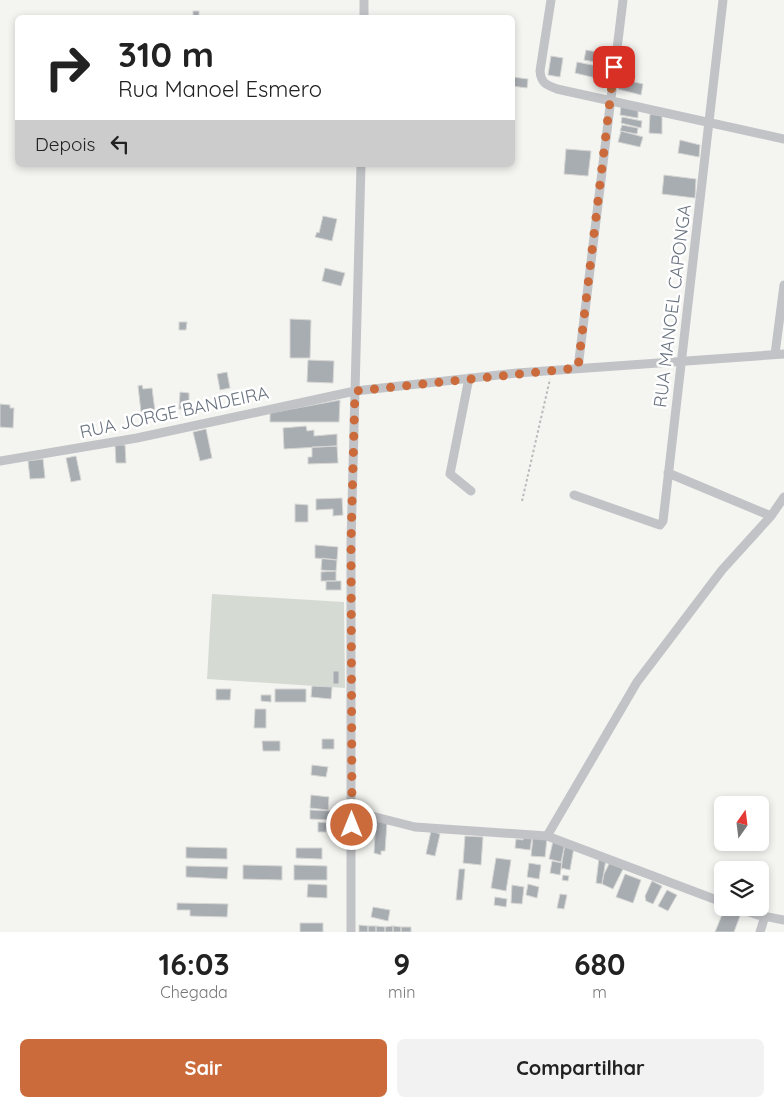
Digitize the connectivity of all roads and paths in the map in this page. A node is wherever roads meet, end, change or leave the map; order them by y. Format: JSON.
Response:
{"nodes":[{"id":1,"x":364,"y":0,"type":"edge"},
{"id":2,"x":551,"y":0,"type":"edge"},
{"id":3,"x":623,"y":0,"type":"edge"},
{"id":4,"x":723,"y":0,"type":"edge"},
{"id":5,"x":364,"y":15,"type":"edge"},
{"id":6,"x":610,"y":100,"type":"junction"},
{"id":7,"x":708,"y":123,"type":"junction"},
{"id":8,"x":784,"y":139,"type":"edge"},
{"id":9,"x":361,"y":167,"type":"edge"},
{"id":10,"x":784,"y":285,"type":"edge"},
{"id":11,"x":780,"y":354,"type":"edge"},
{"id":12,"x":682,"y":362,"type":"junction"},
{"id":13,"x":578,"y":368,"type":"junction"},
{"id":14,"x":469,"y":378,"type":"junction"},
{"id":15,"x":550,"y":379,"type":"dead end"},
{"id":16,"x":355,"y":391,"type":"junction"},
{"id":17,"x":0,"y":461,"type":"edge"},
{"id":18,"x":668,"y":473,"type":"junction"},
{"id":19,"x":471,"y":491,"type":"dead end"},
{"id":20,"x":574,"y":495,"type":"dead end"},
{"id":21,"x":784,"y":497,"type":"edge"},
{"id":22,"x":522,"y":501,"type":"dead end"},
{"id":23,"x":771,"y":516,"type":"junction"},
{"id":24,"x":352,"y":811,"type":"junction"},
{"id":25,"x":547,"y":836,"type":"junction"},
{"id":26,"x":714,"y":899,"type":"edge"},
{"id":27,"x":765,"y":916,"type":"joint"},
{"id":28,"x":784,"y":920,"type":"edge"},
{"id":29,"x":352,"y":932,"type":"edge"},
{"id":30,"x":760,"y":932,"type":"edge"}],
"edges":[{"from":1,"to":5,"type":"street"},
{"from":2,"to":6,"type":"street"},
{"from":3,"to":6,"type":"street"},
{"from":4,"to":7,"type":"street","name":"RUA MANOEL CAPONGA"},
{"from":6,"to":7,"type":"street"},
{"from":6,"to":13,"type":"street"},
{"from":7,"to":8,"type":"street"},
{"from":7,"to":12,"type":"street","name":"RUA MANOEL CAPONGA"},
{"from":9,"to":16,"type":"street"},
{"from":10,"to":11,"type":"street"},
{"from":11,"to":12,"type":"street","name":"RUA JORGE BANDEIRA"},
{"from":12,"to":13,"type":"street","name":"RUA JORGE BANDEIRA"},
{"from":12,"to":18,"type":"street","name":"RUA MANOEL CAPONGA"},
{"from":13,"to":14,"type":"street","name":"RUA JORGE BANDEIRA"},
{"from":14,"to":16,"type":"street","name":"RUA JORGE BANDEIRA"},
{"from":14,"to":19,"type":"street"},
{"from":15,"to":22,"type":"path"},
{"from":16,"to":17,"type":"street","name":"RUA JORGE BANDEIRA"},
{"from":16,"to":24,"type":"street"},
{"from":18,"to":20,"type":"street","name":"RUA MANOEL CAPONGA"},
{"from":18,"to":23,"type":"street"},
{"from":21,"to":23,"type":"street"},
{"from":23,"to":25,"type":"street"},
{"from":24,"to":25,"type":"street"},
{"from":24,"to":29,"type":"street"},
{"from":25,"to":26,"type":"street"},
{"from":27,"to":28,"type":"street"},
{"from":27,"to":30,"type":"street"}]}
